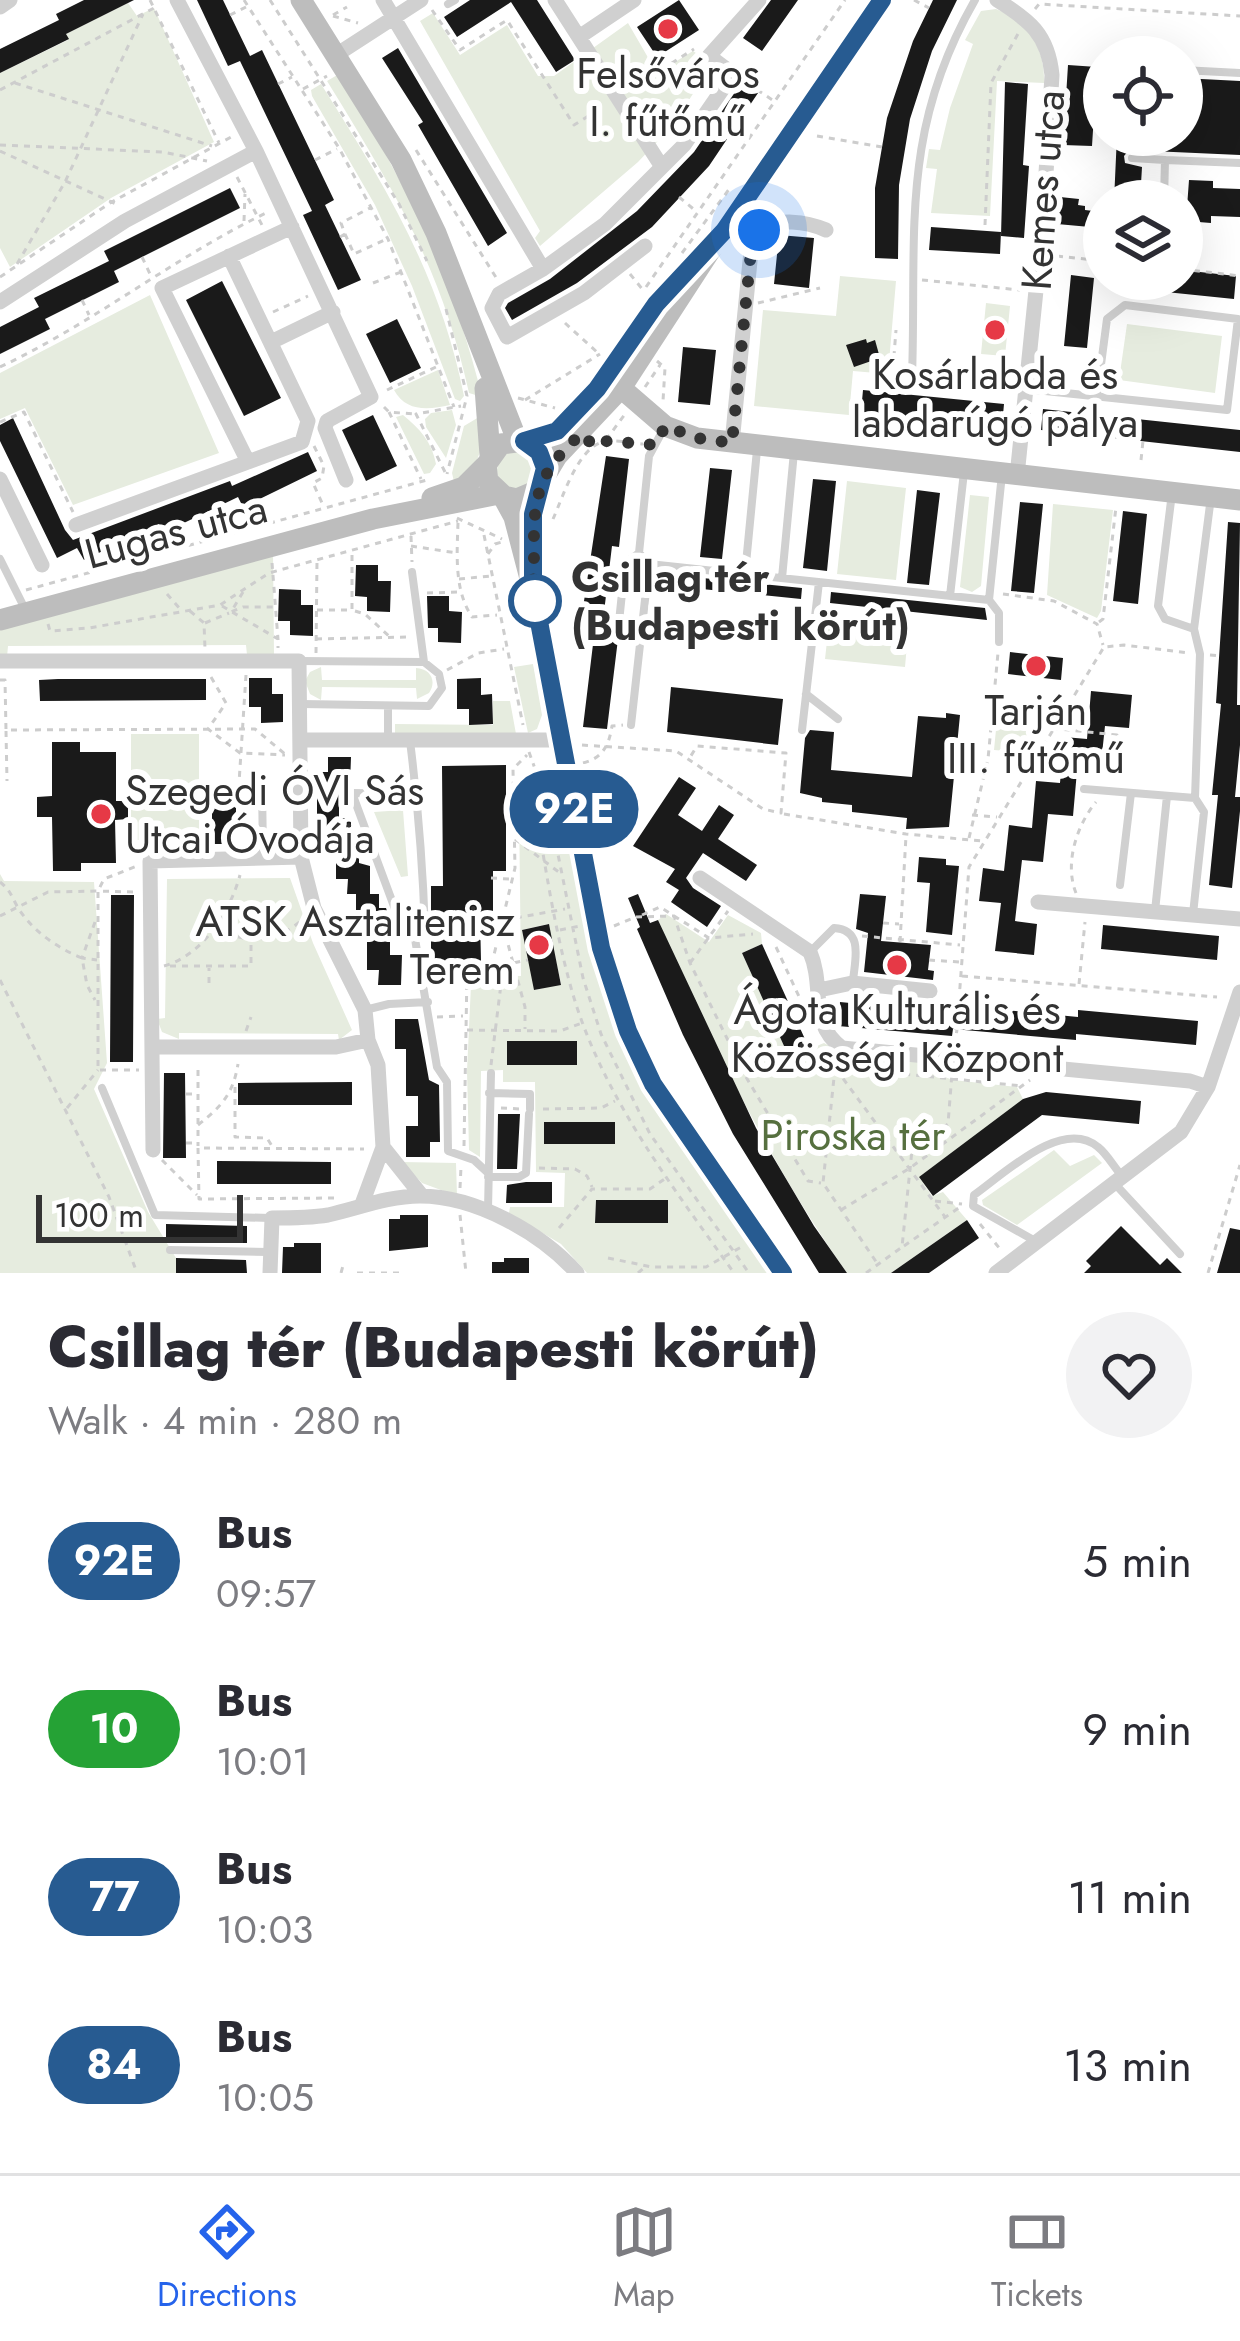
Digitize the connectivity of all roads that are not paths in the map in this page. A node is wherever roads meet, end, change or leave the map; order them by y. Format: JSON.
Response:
{"nodes":[{"id":1,"x":10,"y":0,"type":"edge"},
{"id":2,"x":177,"y":0,"type":"edge"},
{"id":3,"x":302,"y":0,"type":"edge"},
{"id":4,"x":383,"y":0,"type":"edge"},
{"id":5,"x":555,"y":0,"type":"edge"},
{"id":6,"x":634,"y":0,"type":"edge"},
{"id":7,"x":759,"y":0,"type":"edge"},
{"id":8,"x":975,"y":0,"type":"edge"},
{"id":9,"x":997,"y":0,"type":"edge"},
{"id":10,"x":882,"y":2,"type":"edge"},
{"id":11,"x":425,"y":6,"type":"edge"},
{"id":12,"x":0,"y":8,"type":"edge"},
{"id":13,"x":394,"y":16,"type":"junction"},
{"id":14,"x":578,"y":37,"type":"junction"},
{"id":15,"x":336,"y":55,"type":"junction"},
{"id":16,"x":1203,"y":71,"type":"edge"},
{"id":17,"x":1240,"y":73,"type":"edge"},
{"id":18,"x":256,"y":151,"type":"junction"},
{"id":19,"x":1132,"y":158,"type":"dead end"},
{"id":20,"x":1165,"y":160,"type":"junction"},
{"id":21,"x":1240,"y":163,"type":"edge"},
{"id":22,"x":662,"y":167,"type":"junction"},
{"id":23,"x":1165,"y":180,"type":"edge"},
{"id":24,"x":292,"y":227,"type":"junction"},
{"id":25,"x":826,"y":230,"type":"dead end"},
{"id":26,"x":645,"y":247,"type":"dead end"},
{"id":27,"x":229,"y":256,"type":"junction"},
{"id":28,"x":543,"y":269,"type":"junction"},
{"id":29,"x":0,"y":302,"type":"edge"},
{"id":30,"x":333,"y":311,"type":"junction"},
{"id":31,"x":271,"y":342,"type":"junction"},
{"id":32,"x":609,"y":373,"type":"junction"},
{"id":33,"x":1026,"y":390,"type":"junction"},
{"id":34,"x":1096,"y":394,"type":"junction"},
{"id":35,"x":483,"y":402,"type":"junction"},
{"id":36,"x":568,"y":416,"type":"junction"},
{"id":37,"x":312,"y":432,"type":"junction"},
{"id":38,"x":660,"y":435,"type":"junction"},
{"id":39,"x":520,"y":441,"type":"junction"},
{"id":40,"x":732,"y":443,"type":"junction"},
{"id":41,"x":757,"y":447,"type":"junction"},
{"id":42,"x":794,"y":451,"type":"junction"},
{"id":43,"x":488,"y":460,"type":"junction"},
{"id":44,"x":248,"y":462,"type":"junction"},
{"id":45,"x":964,"y":470,"type":"junction"},
{"id":46,"x":1009,"y":475,"type":"junction"},
{"id":47,"x":0,"y":479,"type":"edge"},
{"id":48,"x":346,"y":480,"type":"dead end"},
{"id":49,"x":542,"y":482,"type":"junction"},
{"id":50,"x":1172,"y":493,"type":"junction"},
{"id":51,"x":500,"y":494,"type":"junction"},
{"id":52,"x":1211,"y":497,"type":"junction"},
{"id":53,"x":1240,"y":500,"type":"edge"},
{"id":54,"x":374,"y":519,"type":"junction"},
{"id":55,"x":77,"y":525,"type":"road end"},
{"id":56,"x":639,"y":553,"type":"junction"},
{"id":57,"x":0,"y":559,"type":"edge"},
{"id":58,"x":649,"y":564,"type":"junction"},
{"id":59,"x":42,"y":565,"type":"dead end"},
{"id":60,"x":412,"y":572,"type":"road end"},
{"id":61,"x":745,"y":574,"type":"junction"},
{"id":62,"x":782,"y":578,"type":"junction"},
{"id":63,"x":818,"y":582,"type":"junction"},
{"id":64,"x":533,"y":590,"type":"junction"},
{"id":65,"x":950,"y":596,"type":"junction"},
{"id":66,"x":989,"y":596,"type":"junction"},
{"id":67,"x":22,"y":603,"type":"junction"},
{"id":68,"x":0,"y":620,"type":"edge"},
{"id":69,"x":1194,"y":629,"type":"junction"},
{"id":70,"x":640,"y":642,"type":"junction"},
{"id":71,"x":999,"y":642,"type":"road end"},
{"id":72,"x":307,"y":661,"type":"junction"},
{"id":73,"x":0,"y":662,"type":"edge"},
{"id":74,"x":424,"y":662,"type":"junction"},
{"id":75,"x":806,"y":694,"type":"junction"},
{"id":76,"x":300,"y":704,"type":"junction"},
{"id":77,"x":388,"y":706,"type":"junction"},
{"id":78,"x":838,"y":718,"type":"dead end"},
{"id":79,"x":631,"y":725,"type":"road end"},
{"id":80,"x":802,"y":730,"type":"road end"},
{"id":81,"x":300,"y":740,"type":"junction"},
{"id":82,"x":388,"y":740,"type":"junction"},
{"id":83,"x":410,"y":740,"type":"junction"},
{"id":84,"x":570,"y":742,"type":"junction"},
{"id":85,"x":262,"y":783,"type":"road end"},
{"id":86,"x":1084,"y":789,"type":"dead end"},
{"id":87,"x":1130,"y":793,"type":"junction"},
{"id":88,"x":416,"y":794,"type":"junction"},
{"id":89,"x":1167,"y":796,"type":"junction"},
{"id":90,"x":1195,"y":799,"type":"junction"},
{"id":91,"x":301,"y":857,"type":"junction"},
{"id":92,"x":263,"y":859,"type":"junction"},
{"id":93,"x":700,"y":878,"type":"dead end"},
{"id":94,"x":1120,"y":884,"type":"dead end"},
{"id":95,"x":1038,"y":902,"type":"dead end"},
{"id":96,"x":1155,"y":912,"type":"junction"},
{"id":97,"x":1193,"y":915,"type":"junction"},
{"id":98,"x":1240,"y":920,"type":"edge"},
{"id":99,"x":416,"y":939,"type":"junction"},
{"id":100,"x":810,"y":952,"type":"junction"},
{"id":101,"x":852,"y":983,"type":"junction"},
{"id":102,"x":819,"y":990,"type":"junction"},
{"id":103,"x":930,"y":991,"type":"dead end"},
{"id":104,"x":1240,"y":992,"type":"edge"},
{"id":105,"x":428,"y":1002,"type":"junction"},
{"id":106,"x":365,"y":1010,"type":"junction"},
{"id":107,"x":368,"y":1040,"type":"junction"},
{"id":108,"x":1232,"y":1043,"type":"edge"},
{"id":109,"x":152,"y":1047,"type":"junction"},
{"id":110,"x":490,"y":1073,"type":"road end"},
{"id":111,"x":1208,"y":1087,"type":"junction"},
{"id":112,"x":102,"y":1088,"type":"dead end"},
{"id":113,"x":489,"y":1093,"type":"junction"},
{"id":114,"x":383,"y":1147,"type":"junction"},
{"id":115,"x":153,"y":1150,"type":"joint"},
{"id":116,"x":130,"y":1159,"type":"junction"},
{"id":117,"x":488,"y":1175,"type":"junction"},
{"id":118,"x":1119,"y":1180,"type":"junction"},
{"id":119,"x":422,"y":1196,"type":"junction"},
{"id":120,"x":362,"y":1204,"type":"junction"},
{"id":121,"x":488,"y":1211,"type":"junction"},
{"id":122,"x":272,"y":1219,"type":"junction"},
{"id":123,"x":1037,"y":1242,"type":"junction"},
{"id":124,"x":170,"y":1250,"type":"dead end"},
{"id":125,"x":270,"y":1252,"type":"junction"},
{"id":126,"x":1180,"y":1254,"type":"dead end"},
{"id":127,"x":270,"y":1273,"type":"edge"},
{"id":128,"x":577,"y":1273,"type":"edge"},
{"id":129,"x":783,"y":1273,"type":"edge"},
{"id":130,"x":996,"y":1273,"type":"edge"}],
"edges":[{"from":1,"to":12,"type":"street"},
{"from":2,"to":18,"type":"street"},
{"from":3,"to":15,"type":"street"},
{"from":4,"to":13,"type":"street"},
{"from":5,"to":14,"type":"street"},
{"from":6,"to":14,"type":"street"},
{"from":7,"to":22,"type":"street"},
{"from":8,"to":33,"type":"lane"},
{"from":9,"to":33,"type":"street","name":"Kemes utca"},
{"from":10,"to":32,"type":"street"},
{"from":11,"to":13,"type":"street"},
{"from":13,"to":15,"type":"street"},
{"from":13,"to":28,"type":"street"},
{"from":14,"to":22,"type":"street"},
{"from":15,"to":35,"type":"street"},
{"from":16,"to":17,"type":"lane"},
{"from":18,"to":24,"type":"street"},
{"from":18,"to":29,"type":"street"},
{"from":19,"to":20,"type":"lane"},
{"from":20,"to":21,"type":"lane"},
{"from":20,"to":23,"type":"lane"},
{"from":22,"to":28,"type":"street"},
{"from":24,"to":27,"type":"street","name":"Lugas utca"},
{"from":24,"to":30,"type":"street"},
{"from":25,"to":40,"type":"street"},
{"from":26,"to":28,"type":"street"},
{"from":27,"to":31,"type":"street"},
{"from":27,"to":44,"type":"street","name":"Lugas utca"},
{"from":30,"to":31,"type":"street"},
{"from":30,"to":37,"type":"street","name":"Lugas utca"},
{"from":31,"to":37,"type":"street"},
{"from":32,"to":36,"type":"street"},
{"from":32,"to":38,"type":"street"},
{"from":33,"to":34,"type":"lane"},
{"from":33,"to":46,"type":"street","name":"Kemes utca"},
{"from":34,"to":34,"type":"lane"},
{"from":35,"to":39,"type":"street"},
{"from":35,"to":43,"type":"street"},
{"from":36,"to":39,"type":"street"},
{"from":36,"to":49,"type":"street"},
{"from":37,"to":44,"type":"street","name":"Lugas utca"},
{"from":37,"to":48,"type":"street"},
{"from":38,"to":40,"type":"street"},
{"from":38,"to":56,"type":"lane"},
{"from":39,"to":43,"type":"street"},
{"from":39,"to":49,"type":"street"},
{"from":40,"to":41,"type":"street"},
{"from":41,"to":42,"type":"street"},
{"from":41,"to":61,"type":"lane"},
{"from":42,"to":45,"type":"street"},
{"from":42,"to":62,"type":"lane"},
{"from":43,"to":51,"type":"street"},
{"from":43,"to":54,"type":"street","name":"Lugas utca"},
{"from":44,"to":55,"type":"street","name":"Lugas utca"},
{"from":45,"to":46,"type":"street"},
{"from":45,"to":65,"type":"lane"},
{"from":46,"to":50,"type":"street"},
{"from":46,"to":66,"type":"lane"},
{"from":47,"to":59,"type":"street"},
{"from":49,"to":51,"type":"street"},
{"from":49,"to":64,"type":"street"},
{"from":50,"to":52,"type":"street"},
{"from":50,"to":69,"type":"lane"},
{"from":51,"to":54,"type":"street","name":"Lugas utca"},
{"from":51,"to":64,"type":"street"},
{"from":52,"to":53,"type":"street"},
{"from":52,"to":69,"type":"lane"},
{"from":54,"to":67,"type":"street","name":"Lugas utca"},
{"from":56,"to":58,"type":"lane"},
{"from":56,"to":70,"type":"lane"},
{"from":57,"to":67,"type":"lane"},
{"from":58,"to":61,"type":"lane"},
{"from":58,"to":70,"type":"lane"},
{"from":60,"to":74,"type":"lane"},
{"from":61,"to":62,"type":"lane"},
{"from":62,"to":63,"type":"lane"},
{"from":63,"to":65,"type":"lane"},
{"from":63,"to":75,"type":"lane"},
{"from":64,"to":84,"type":"street"},
{"from":65,"to":66,"type":"lane"},
{"from":66,"to":71,"type":"lane"},
{"from":67,"to":68,"type":"street","name":"Lugas utca"},
{"from":69,"to":90,"type":"lane"},
{"from":70,"to":79,"type":"lane"},
{"from":72,"to":73,"type":"street"},
{"from":72,"to":74,"type":"lane"},
{"from":72,"to":76,"type":"street"},
{"from":74,"to":77,"type":"lane"},
{"from":75,"to":78,"type":"lane"},
{"from":75,"to":80,"type":"lane"},
{"from":76,"to":77,"type":"lane"},
{"from":76,"to":81,"type":"street"},
{"from":77,"to":82,"type":"lane"},
{"from":81,"to":82,"type":"street"},
{"from":81,"to":91,"type":"street"},
{"from":82,"to":83,"type":"street"},
{"from":83,"to":84,"type":"street"},
{"from":83,"to":88,"type":"lane"},
{"from":84,"to":129,"type":"street"},
{"from":85,"to":92,"type":"lane"},
{"from":86,"to":87,"type":"lane"},
{"from":87,"to":89,"type":"lane"},
{"from":87,"to":94,"type":"lane"},
{"from":88,"to":99,"type":"lane"},
{"from":88,"to":99,"type":"lane"},
{"from":89,"to":90,"type":"lane"},
{"from":89,"to":96,"type":"lane"},
{"from":90,"to":97,"type":"lane"},
{"from":91,"to":92,"type":"street"},
{"from":91,"to":106,"type":"street"},
{"from":92,"to":109,"type":"street"},
{"from":93,"to":100,"type":"street"},
{"from":95,"to":96,"type":"street"},
{"from":96,"to":97,"type":"street"},
{"from":97,"to":98,"type":"street"},
{"from":99,"to":105,"type":"lane"},
{"from":100,"to":101,"type":"lane"},
{"from":100,"to":102,"type":"street"},
{"from":101,"to":102,"type":"street"},
{"from":101,"to":103,"type":"street"},
{"from":102,"to":111,"type":"street"},
{"from":104,"to":108,"type":"street"},
{"from":105,"to":106,"type":"lane"},
{"from":105,"to":117,"type":"lane"},
{"from":106,"to":107,"type":"street"},
{"from":107,"to":109,"type":"street"},
{"from":107,"to":114,"type":"street"},
{"from":108,"to":111,"type":"street"},
{"from":109,"to":115,"type":"street"},
{"from":110,"to":113,"type":"lane"},
{"from":111,"to":118,"type":"street"},
{"from":112,"to":116,"type":"lane"},
{"from":113,"to":117,"type":"lane"},
{"from":113,"to":117,"type":"lane"},
{"from":114,"to":119,"type":"street"},
{"from":114,"to":120,"type":"street"},
{"from":115,"to":116,"type":"lane"},
{"from":116,"to":122,"type":"lane"},
{"from":117,"to":121,"type":"lane"},
{"from":118,"to":123,"type":"street"},
{"from":118,"to":123,"type":"lane"},
{"from":118,"to":126,"type":"lane"},
{"from":119,"to":120,"type":"street"},
{"from":119,"to":121,"type":"street"},
{"from":120,"to":122,"type":"street"},
{"from":121,"to":128,"type":"street"},
{"from":122,"to":125,"type":"street"},
{"from":123,"to":130,"type":"street"},
{"from":124,"to":125,"type":"lane"},
{"from":125,"to":127,"type":"street"}]}
